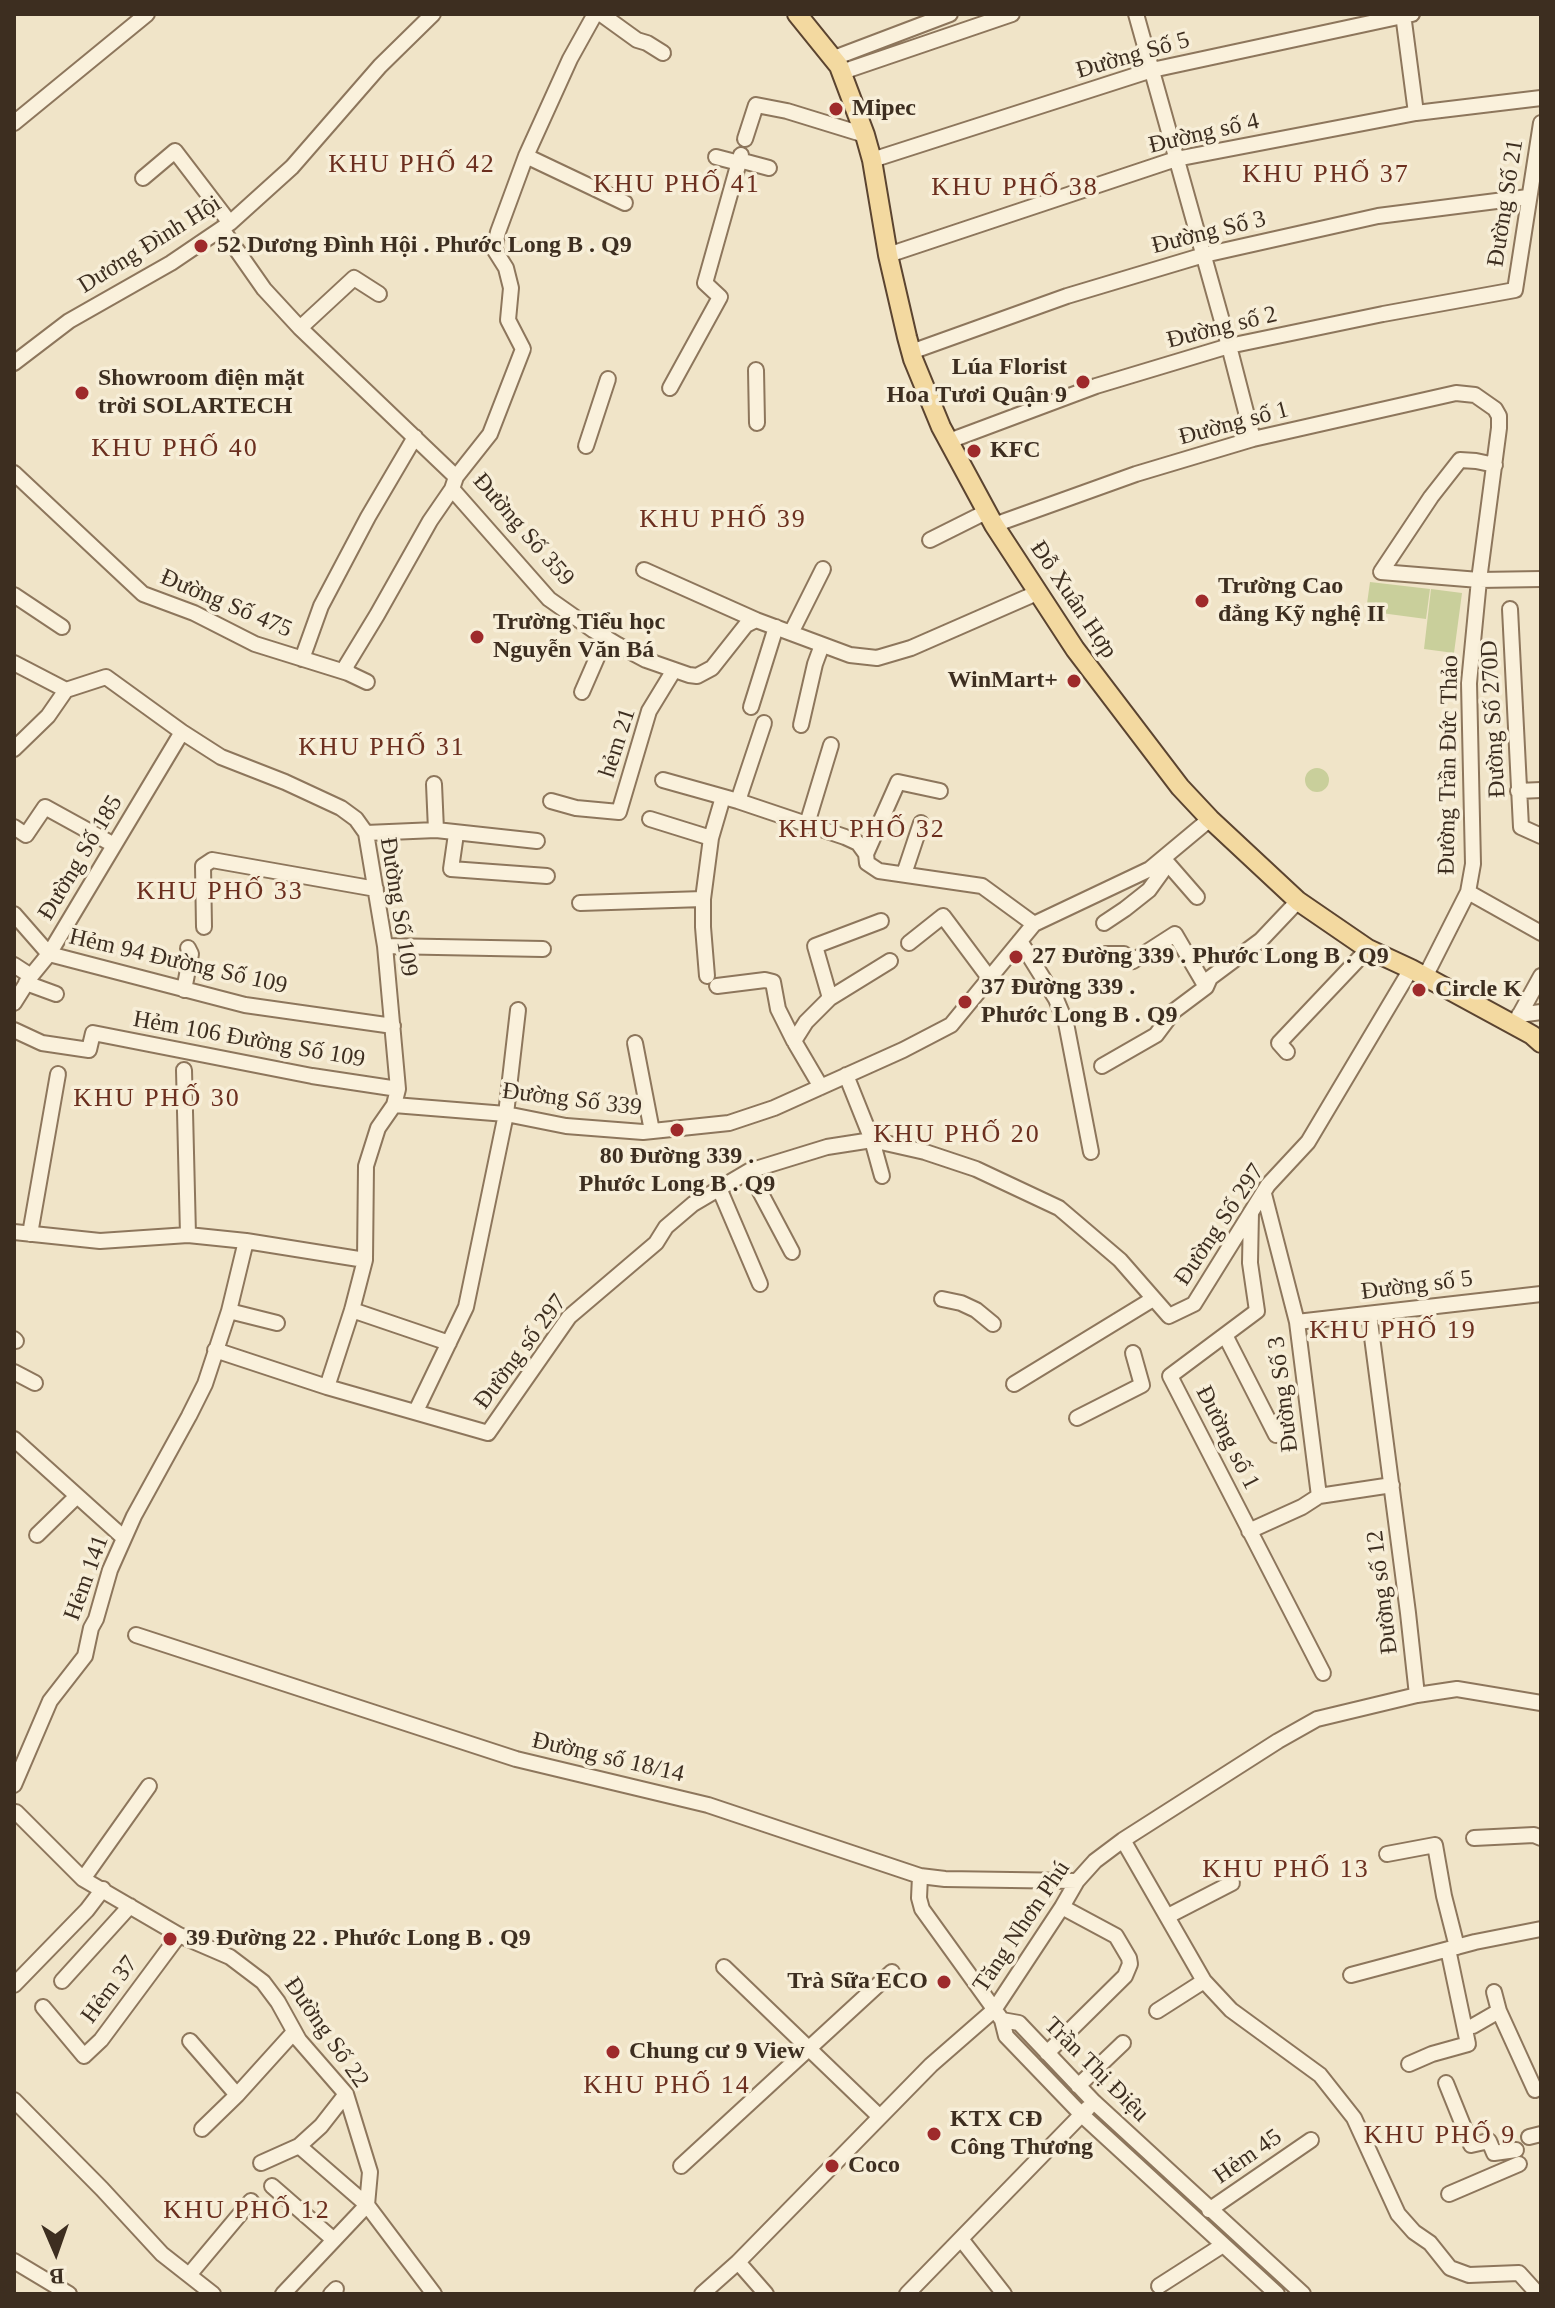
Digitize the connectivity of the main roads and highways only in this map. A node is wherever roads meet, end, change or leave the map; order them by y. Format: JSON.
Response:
{"nodes":[{"id":1,"x":797,"y":14,"type":"edge"},
{"id":2,"x":1541,"y":1043,"type":"edge"}],
"edges":[{"from":1,"to":2,"type":"main road","name":"Đỗ Xuân Hợp"}]}
